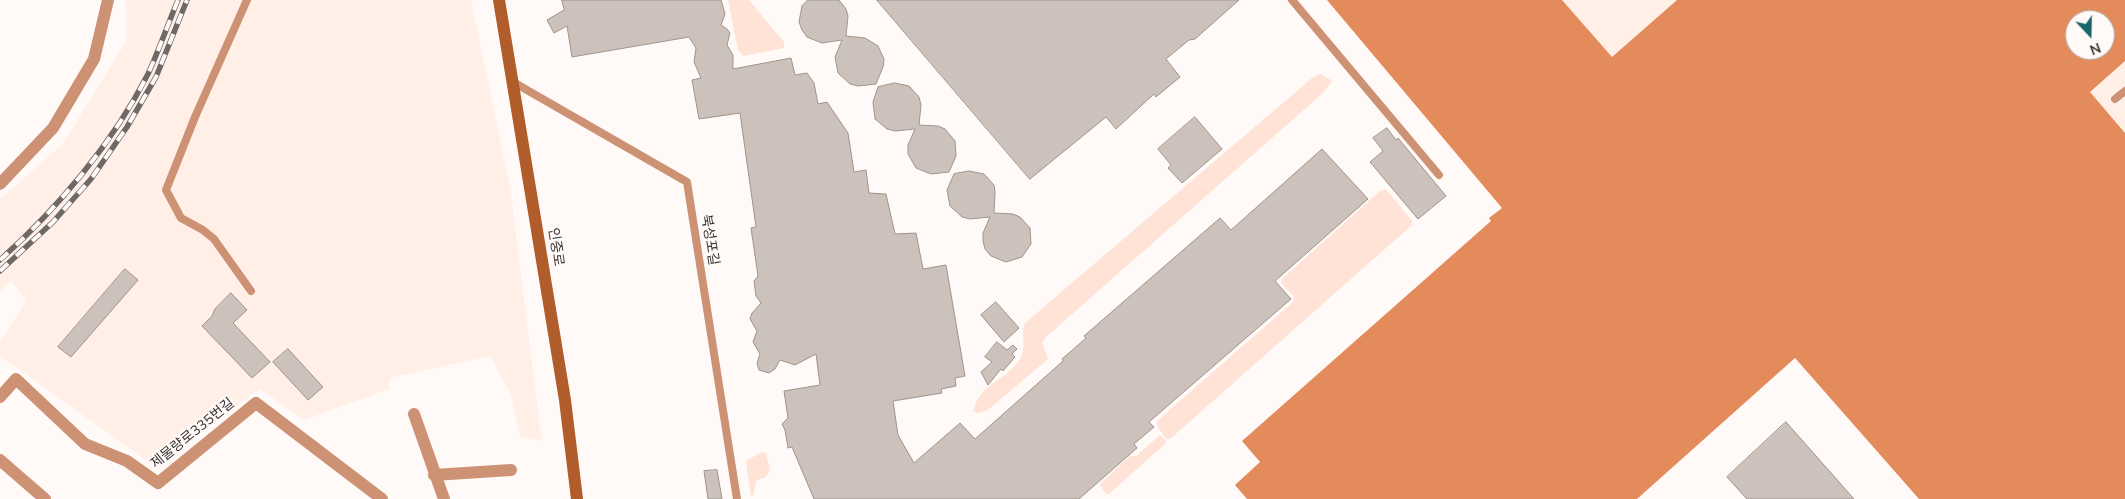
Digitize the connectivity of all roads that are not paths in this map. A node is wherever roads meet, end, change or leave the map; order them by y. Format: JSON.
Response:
{"nodes":[{"id":1,"x":108,"y":0,"type":"edge"},
{"id":2,"x":247,"y":0,"type":"edge"},
{"id":3,"x":499,"y":0,"type":"edge"},
{"id":4,"x":1292,"y":0,"type":"edge"},
{"id":5,"x":513,"y":82,"type":"junction"},
{"id":6,"x":2125,"y":90,"type":"edge"},
{"id":7,"x":2115,"y":99,"type":"dead end"},
{"id":8,"x":1439,"y":175,"type":"dead end"},
{"id":9,"x":0,"y":184,"type":"edge"},
{"id":10,"x":251,"y":291,"type":"dead end"},
{"id":11,"x":0,"y":397,"type":"edge"},
{"id":12,"x":414,"y":414,"type":"dead end"},
{"id":13,"x":0,"y":460,"type":"edge"},
{"id":14,"x":511,"y":470,"type":"dead end"},
{"id":15,"x":434,"y":475,"type":"junction"},
{"id":16,"x":44,"y":499,"type":"edge"},
{"id":17,"x":382,"y":499,"type":"edge"},
{"id":18,"x":444,"y":499,"type":"edge"},
{"id":19,"x":576,"y":499,"type":"edge"},
{"id":20,"x":737,"y":499,"type":"edge"}],
"edges":[{"from":1,"to":9,"type":"street"},
{"from":2,"to":10,"type":"lane"},
{"from":3,"to":5,"type":"main road","name":"인중로"},
{"from":4,"to":8,"type":"lane"},
{"from":5,"to":19,"type":"main road","name":"인중로"},
{"from":5,"to":20,"type":"lane","name":"북성포길"},
{"from":6,"to":7,"type":"lane"},
{"from":11,"to":17,"type":"street","name":"제물량로335번길"},
{"from":12,"to":15,"type":"street"},
{"from":13,"to":16,"type":"street"},
{"from":14,"to":15,"type":"street"},
{"from":15,"to":18,"type":"street"}]}
